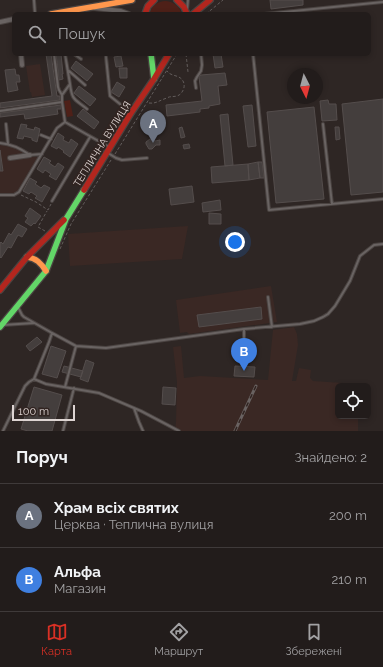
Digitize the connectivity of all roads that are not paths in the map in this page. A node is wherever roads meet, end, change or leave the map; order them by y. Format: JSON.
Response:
{"nodes":[{"id":1,"x":34,"y":0,"type":"edge"},
{"id":2,"x":132,"y":0,"type":"edge"},
{"id":3,"x":154,"y":0,"type":"edge"},
{"id":4,"x":177,"y":0,"type":"edge"},
{"id":5,"x":188,"y":0,"type":"edge"},
{"id":6,"x":210,"y":0,"type":"edge"},
{"id":7,"x":383,"y":2,"type":"edge"},
{"id":8,"x":91,"y":8,"type":"junction"},
{"id":9,"x":35,"y":12,"type":"edge"},
{"id":10,"x":65,"y":12,"type":"edge"},
{"id":11,"x":124,"y":12,"type":"edge"},
{"id":12,"x":145,"y":12,"type":"edge"},
{"id":13,"x":186,"y":12,"type":"edge"},
{"id":14,"x":187,"y":12,"type":"edge"},
{"id":15,"x":195,"y":12,"type":"edge"},
{"id":16,"x":284,"y":12,"type":"edge"},
{"id":17,"x":12,"y":20,"type":"edge"},
{"id":18,"x":0,"y":22,"type":"edge"},
{"id":19,"x":20,"y":56,"type":"edge"},
{"id":20,"x":54,"y":56,"type":"edge"},
{"id":21,"x":65,"y":56,"type":"edge"},
{"id":22,"x":77,"y":56,"type":"edge"},
{"id":23,"x":151,"y":56,"type":"edge"},
{"id":24,"x":168,"y":56,"type":"edge"},
{"id":25,"x":201,"y":56,"type":"edge"},
{"id":26,"x":253,"y":56,"type":"edge"},
{"id":27,"x":106,"y":57,"type":"dead end"},
{"id":28,"x":81,"y":59,"type":"dead end"},
{"id":29,"x":22,"y":65,"type":"dead end"},
{"id":30,"x":68,"y":70,"type":"junction"},
{"id":31,"x":154,"y":79,"type":"junction"},
{"id":32,"x":70,"y":84,"type":"junction"},
{"id":33,"x":85,"y":85,"type":"dead end"},
{"id":34,"x":196,"y":88,"type":"dead end"},
{"id":35,"x":62,"y":94,"type":"junction"},
{"id":36,"x":62,"y":102,"type":"junction"},
{"id":37,"x":88,"y":109,"type":"dead end"},
{"id":38,"x":0,"y":111,"type":"edge"},
{"id":39,"x":131,"y":113,"type":"junction"},
{"id":40,"x":65,"y":122,"type":"junction"},
{"id":41,"x":6,"y":124,"type":"dead end"},
{"id":42,"x":323,"y":124,"type":"dead end"},
{"id":43,"x":42,"y":135,"type":"dead end"},
{"id":44,"x":90,"y":137,"type":"junction"},
{"id":45,"x":51,"y":139,"type":"junction"},
{"id":46,"x":0,"y":143,"type":"edge"},
{"id":47,"x":8,"y":144,"type":"junction"},
{"id":48,"x":108,"y":150,"type":"junction"},
{"id":49,"x":42,"y":154,"type":"junction"},
{"id":50,"x":30,"y":155,"type":"junction"},
{"id":51,"x":10,"y":158,"type":"dead end"},
{"id":52,"x":147,"y":158,"type":"dead end"},
{"id":53,"x":0,"y":195,"type":"edge"},
{"id":54,"x":383,"y":199,"type":"edge"},
{"id":55,"x":52,"y":201,"type":"road end"},
{"id":56,"x":332,"y":204,"type":"junction"},
{"id":57,"x":66,"y":219,"type":"junction"},
{"id":58,"x":383,"y":244,"type":"edge"},
{"id":59,"x":27,"y":257,"type":"junction"},
{"id":60,"x":46,"y":271,"type":"junction"},
{"id":61,"x":0,"y":290,"type":"edge"},
{"id":62,"x":268,"y":297,"type":"dead end"},
{"id":63,"x":18,"y":306,"type":"junction"},
{"id":64,"x":35,"y":323,"type":"junction"},
{"id":65,"x":1,"y":326,"type":"edge"},
{"id":66,"x":272,"y":327,"type":"junction"},
{"id":67,"x":244,"y":329,"type":"junction"},
{"id":68,"x":52,"y":333,"type":"junction"},
{"id":69,"x":76,"y":346,"type":"junction"},
{"id":70,"x":244,"y":360,"type":"dead end"},
{"id":71,"x":34,"y":379,"type":"junction"},
{"id":72,"x":65,"y":387,"type":"junction"},
{"id":73,"x":74,"y":388,"type":"junction"},
{"id":74,"x":134,"y":408,"type":"junction"},
{"id":75,"x":3,"y":431,"type":"edge"},
{"id":76,"x":63,"y":431,"type":"edge"},
{"id":77,"x":143,"y":431,"type":"edge"},
{"id":78,"x":179,"y":431,"type":"edge"}],
"edges":[{"from":1,"to":9,"type":"lane"},
{"from":2,"to":8,"type":"main road"},
{"from":3,"to":12,"type":"main road"},
{"from":4,"to":13,"type":"main road"},
{"from":5,"to":14,"type":"lane"},
{"from":6,"to":15,"type":"main road"},
{"from":7,"to":16,"type":"lane"},
{"from":8,"to":10,"type":"main road"},
{"from":8,"to":11,"type":"street"},
{"from":17,"to":18,"type":"street"},
{"from":19,"to":29,"type":"street"},
{"from":20,"to":35,"type":"lane"},
{"from":21,"to":30,"type":"lane"},
{"from":22,"to":28,"type":"lane"},
{"from":23,"to":31,"type":"main road"},
{"from":24,"to":31,"type":"main road","name":"ТЕПЛИЧНА ВУЛИЦЯ"},
{"from":25,"to":34,"type":"lane"},
{"from":26,"to":56,"type":"lane"},
{"from":27,"to":39,"type":"lane"},
{"from":30,"to":32,"type":"lane"},
{"from":30,"to":33,"type":"lane"},
{"from":31,"to":39,"type":"main road","name":"ТЕПЛИЧНА ВУЛИЦЯ"},
{"from":32,"to":35,"type":"lane"},
{"from":32,"to":37,"type":"lane"},
{"from":35,"to":36,"type":"lane"},
{"from":36,"to":38,"type":"lane"},
{"from":36,"to":40,"type":"lane"},
{"from":39,"to":48,"type":"main road","name":"ТЕПЛИЧНА ВУЛИЦЯ"},
{"from":40,"to":44,"type":"lane"},
{"from":40,"to":45,"type":"lane"},
{"from":41,"to":47,"type":"lane"},
{"from":42,"to":56,"type":"lane"},
{"from":43,"to":45,"type":"lane"},
{"from":44,"to":48,"type":"lane"},
{"from":44,"to":55,"type":"lane"},
{"from":45,"to":49,"type":"lane"},
{"from":46,"to":47,"type":"lane"},
{"from":47,"to":50,"type":"lane"},
{"from":48,"to":52,"type":"lane"},
{"from":48,"to":57,"type":"main road","name":"ТЕПЛИЧНА ВУЛИЦЯ"},
{"from":49,"to":50,"type":"lane"},
{"from":49,"to":53,"type":"lane"},
{"from":50,"to":51,"type":"street"},
{"from":54,"to":56,"type":"lane"},
{"from":57,"to":59,"type":"main road","name":"ТЕПЛИЧНА ВУЛИЦЯ"},
{"from":57,"to":60,"type":"main road","name":"ТЕПЛИЧНА ВУЛИЦЯ"},
{"from":58,"to":66,"type":"lane"},
{"from":59,"to":60,"type":"main road"},
{"from":59,"to":61,"type":"main road","name":"ТЕПЛИЧНА ВУЛИЦЯ"},
{"from":60,"to":63,"type":"main road","name":"ТЕПЛИЧНА ВУЛИЦЯ"},
{"from":62,"to":66,"type":"lane"},
{"from":63,"to":64,"type":"lane"},
{"from":63,"to":65,"type":"main road","name":"ТЕПЛИЧНА ВУЛИЦЯ"},
{"from":64,"to":65,"type":"lane"},
{"from":64,"to":68,"type":"lane"},
{"from":66,"to":67,"type":"lane"},
{"from":67,"to":69,"type":"lane"},
{"from":67,"to":70,"type":"lane"},
{"from":68,"to":69,"type":"lane"},
{"from":68,"to":71,"type":"lane"},
{"from":69,"to":72,"type":"lane"},
{"from":71,"to":72,"type":"lane"},
{"from":71,"to":75,"type":"lane"},
{"from":72,"to":73,"type":"lane"},
{"from":73,"to":74,"type":"lane"},
{"from":73,"to":76,"type":"lane"},
{"from":74,"to":77,"type":"lane"},
{"from":74,"to":78,"type":"lane"}]}
